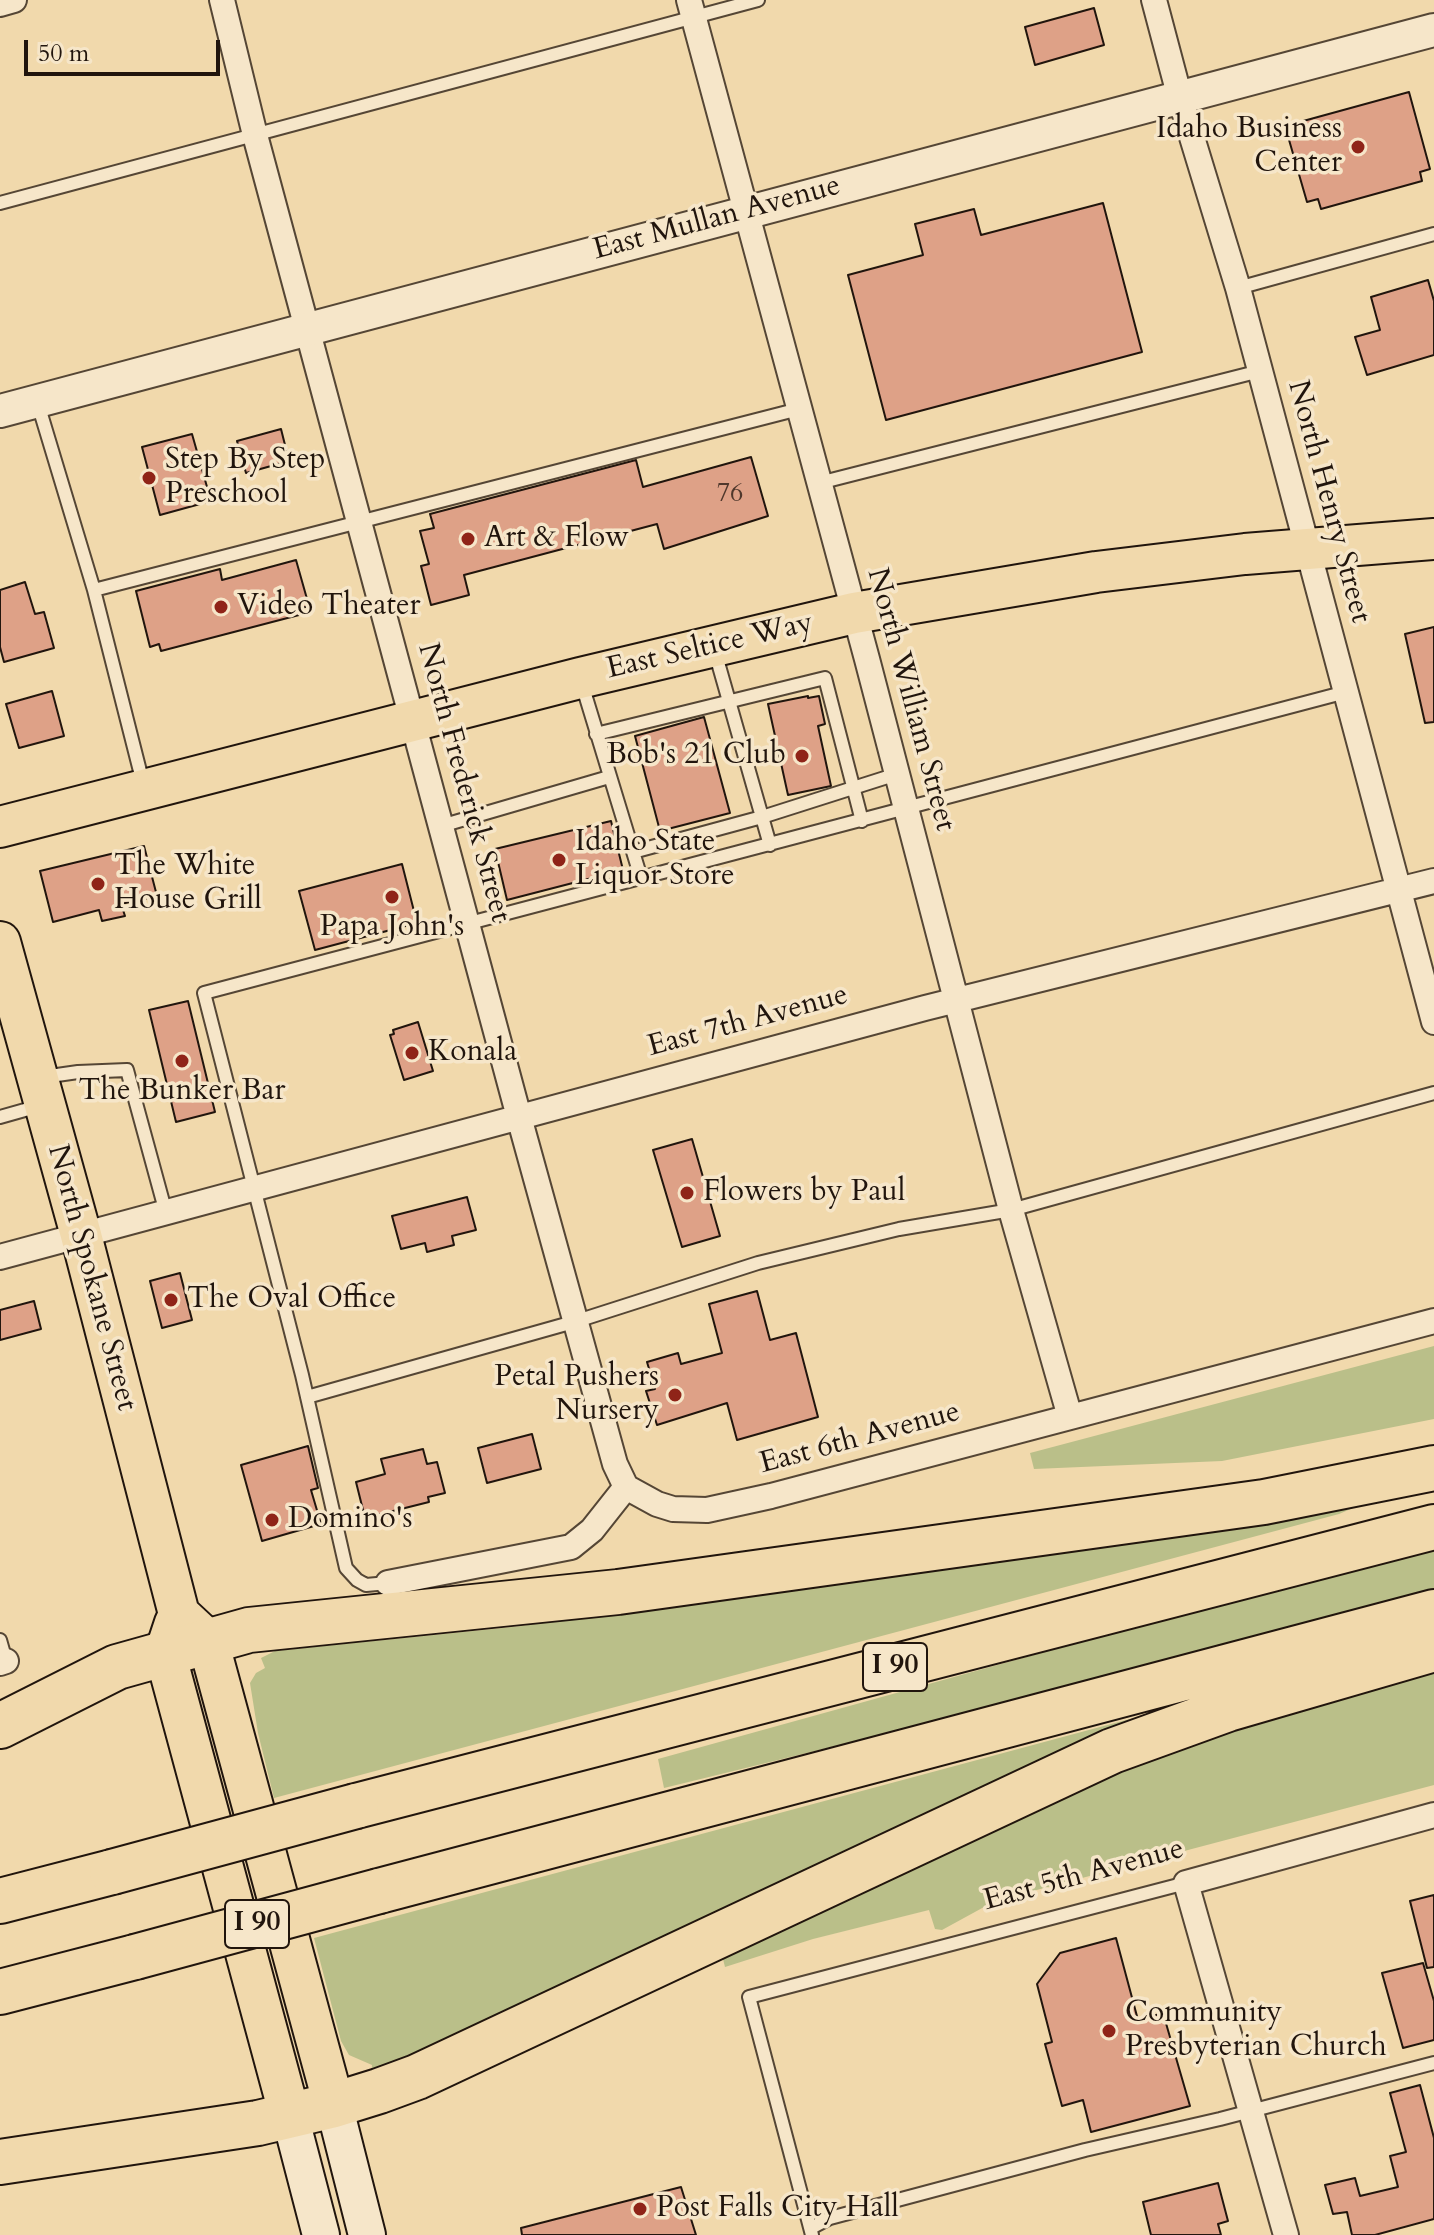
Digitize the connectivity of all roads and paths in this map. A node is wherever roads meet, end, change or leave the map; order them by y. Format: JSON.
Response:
{"nodes":[{"id":1,"x":14,"y":0,"type":"edge"},
{"id":2,"x":222,"y":0,"type":"edge"},
{"id":3,"x":758,"y":0,"type":"edge"},
{"id":4,"x":1154,"y":0,"type":"edge"},
{"id":5,"x":0,"y":4,"type":"edge"},
{"id":6,"x":691,"y":9,"type":"edge"},
{"id":7,"x":1434,"y":30,"type":"edge"},
{"id":8,"x":1180,"y":98,"type":"junction"},
{"id":9,"x":255,"y":135,"type":"junction"},
{"id":10,"x":0,"y":203,"type":"edge"},
{"id":11,"x":745,"y":211,"type":"junction"},
{"id":12,"x":1434,"y":234,"type":"edge"},
{"id":13,"x":1238,"y":288,"type":"junction"},
{"id":14,"x":309,"y":328,"type":"junction"},
{"id":15,"x":1260,"y":371,"type":"junction"},
{"id":16,"x":37,"y":401,"type":"junction"},
{"id":17,"x":799,"y":409,"type":"junction"},
{"id":18,"x":0,"y":411,"type":"edge"},
{"id":19,"x":819,"y":483,"type":"junction"},
{"id":20,"x":360,"y":520,"type":"junction"},
{"id":21,"x":1434,"y":539,"type":"edge"},
{"id":22,"x":1307,"y":548,"type":"junction"},
{"id":23,"x":94,"y":590,"type":"junction"},
{"id":24,"x":854,"y":613,"type":"junction"},
{"id":25,"x":713,"y":646,"type":"junction"},
{"id":26,"x":580,"y":678,"type":"junction"},
{"id":27,"x":1346,"y":692,"type":"junction"},
{"id":28,"x":730,"y":700,"type":"junction"},
{"id":29,"x":412,"y":720,"type":"junction"},
{"id":30,"x":596,"y":734,"type":"junction"},
{"id":31,"x":897,"y":774,"type":"junction"},
{"id":32,"x":609,"y":777,"type":"junction"},
{"id":33,"x":853,"y":788,"type":"junction"},
{"id":34,"x":145,"y":790,"type":"junction"},
{"id":35,"x":907,"y":809,"type":"junction"},
{"id":36,"x":762,"y":817,"type":"junction"},
{"id":37,"x":862,"y":821,"type":"junction"},
{"id":38,"x":441,"y":826,"type":"junction"},
{"id":39,"x":0,"y":827,"type":"edge"},
{"id":40,"x":770,"y":845,"type":"junction"},
{"id":41,"x":633,"y":852,"type":"junction"},
{"id":42,"x":641,"y":878,"type":"junction"},
{"id":43,"x":1434,"y":881,"type":"edge"},
{"id":44,"x":1400,"y":890,"type":"junction"},
{"id":45,"x":467,"y":923,"type":"junction"},
{"id":46,"x":0,"y":942,"type":"edge"},
{"id":47,"x":6,"y":992,"type":"edge"},
{"id":48,"x":957,"y":1000,"type":"junction"},
{"id":49,"x":1434,"y":1022,"type":"edge"},
{"id":50,"x":41,"y":1091,"type":"junction"},
{"id":51,"x":1434,"y":1093,"type":"edge"},
{"id":52,"x":0,"y":1117,"type":"edge"},
{"id":53,"x":519,"y":1117,"type":"junction"},
{"id":54,"x":255,"y":1189,"type":"junction"},
{"id":55,"x":1011,"y":1210,"type":"junction"},
{"id":56,"x":166,"y":1213,"type":"junction"},
{"id":57,"x":81,"y":1235,"type":"junction"},
{"id":58,"x":0,"y":1257,"type":"edge"},
{"id":59,"x":577,"y":1321,"type":"junction"},
{"id":60,"x":1434,"y":1321,"type":"edge"},
{"id":61,"x":307,"y":1397,"type":"junction"},
{"id":62,"x":1070,"y":1417,"type":"junction"},
{"id":63,"x":1434,"y":1468,"type":"edge"},
{"id":64,"x":626,"y":1487,"type":"junction"},
{"id":65,"x":1434,"y":1527,"type":"edge"},
{"id":66,"x":388,"y":1583,"type":"joint"},
{"id":67,"x":1434,"y":1612,"type":"edge"},
{"id":68,"x":184,"y":1636,"type":"junction"},
{"id":69,"x":1434,"y":1649,"type":"edge"},
{"id":70,"x":0,"y":1726,"type":"edge"},
{"id":71,"x":1434,"y":1815,"type":"edge"},
{"id":72,"x":1186,"y":1883,"type":"junction"},
{"id":73,"x":0,"y":1901,"type":"edge"},
{"id":74,"x":0,"y":1992,"type":"edge"},
{"id":75,"x":1434,"y":2063,"type":"edge"},
{"id":76,"x":334,"y":2105,"type":"junction"},
{"id":77,"x":1252,"y":2111,"type":"junction"},
{"id":78,"x":290,"y":2116,"type":"junction"},
{"id":79,"x":0,"y":2162,"type":"edge"},
{"id":80,"x":811,"y":2232,"type":"edge"},
{"id":81,"x":321,"y":2235,"type":"edge"},
{"id":82,"x":367,"y":2235,"type":"edge"},
{"id":83,"x":1286,"y":2235,"type":"edge"}],
"edges":[{"from":1,"to":5,"type":"street"},
{"from":2,"to":9,"type":"street","name":"North Frederick Street"},
{"from":3,"to":6,"type":"lane"},
{"from":4,"to":8,"type":"street","name":"North Henry Street"},
{"from":6,"to":9,"type":"lane"},
{"from":6,"to":11,"type":"street","name":"North William Street"},
{"from":7,"to":8,"type":"street","name":"East Mullan Avenue"},
{"from":8,"to":11,"type":"street","name":"East Mullan Avenue"},
{"from":8,"to":13,"type":"street","name":"North Henry Street"},
{"from":9,"to":10,"type":"lane"},
{"from":9,"to":14,"type":"street","name":"North Frederick Street"},
{"from":11,"to":14,"type":"street","name":"East Mullan Avenue"},
{"from":11,"to":17,"type":"street","name":"North William Street"},
{"from":12,"to":13,"type":"lane"},
{"from":13,"to":15,"type":"street","name":"North Henry Street"},
{"from":14,"to":16,"type":"street","name":"East Mullan Avenue"},
{"from":14,"to":20,"type":"street","name":"North Frederick Street"},
{"from":15,"to":19,"type":"lane"},
{"from":15,"to":22,"type":"street","name":"North Henry Street"},
{"from":16,"to":18,"type":"street","name":"East Mullan Avenue"},
{"from":16,"to":23,"type":"lane"},
{"from":17,"to":19,"type":"street","name":"North William Street"},
{"from":17,"to":20,"type":"lane"},
{"from":19,"to":24,"type":"street","name":"North William Street"},
{"from":20,"to":23,"type":"lane"},
{"from":20,"to":29,"type":"street","name":"North Frederick Street"},
{"from":21,"to":22,"type":"main road","name":"East Seltice Way"},
{"from":22,"to":24,"type":"main road","name":"East Seltice Way"},
{"from":22,"to":27,"type":"street","name":"North Henry Street"},
{"from":23,"to":34,"type":"lane"},
{"from":24,"to":25,"type":"main road","name":"East Seltice Way"},
{"from":24,"to":31,"type":"street","name":"North William Street"},
{"from":25,"to":26,"type":"main road","name":"East Seltice Way"},
{"from":25,"to":28,"type":"lane"},
{"from":26,"to":29,"type":"main road","name":"East Seltice Way"},
{"from":26,"to":30,"type":"lane"},
{"from":27,"to":35,"type":"lane"},
{"from":27,"to":44,"type":"street","name":"North Henry Street"},
{"from":28,"to":30,"type":"lane"},
{"from":28,"to":33,"type":"lane"},
{"from":28,"to":36,"type":"lane"},
{"from":29,"to":34,"type":"main road","name":"East Seltice Way"},
{"from":29,"to":38,"type":"street","name":"North Frederick Street"},
{"from":30,"to":32,"type":"lane"},
{"from":31,"to":33,"type":"lane"},
{"from":31,"to":35,"type":"street","name":"North William Street"},
{"from":32,"to":38,"type":"lane"},
{"from":32,"to":41,"type":"lane"},
{"from":33,"to":36,"type":"lane"},
{"from":33,"to":37,"type":"lane"},
{"from":34,"to":39,"type":"main road","name":"East Seltice Way"},
{"from":35,"to":37,"type":"lane"},
{"from":35,"to":48,"type":"street","name":"North William Street"},
{"from":36,"to":40,"type":"lane"},
{"from":36,"to":41,"type":"lane"},
{"from":37,"to":40,"type":"lane"},
{"from":38,"to":45,"type":"street","name":"North Frederick Street"},
{"from":40,"to":42,"type":"lane"},
{"from":41,"to":42,"type":"lane"},
{"from":42,"to":45,"type":"lane"},
{"from":43,"to":44,"type":"street","name":"East 7th Avenue"},
{"from":44,"to":48,"type":"street","name":"East 7th Avenue"},
{"from":44,"to":49,"type":"street","name":"North Henry Street"},
{"from":45,"to":53,"type":"street","name":"North Frederick Street"},
{"from":45,"to":54,"type":"lane"},
{"from":46,"to":47,"type":"main road","name":"North Spokane Street"},
{"from":47,"to":50,"type":"main road","name":"North Spokane Street"},
{"from":48,"to":53,"type":"street","name":"East 7th Avenue"},
{"from":48,"to":55,"type":"street","name":"North William Street"},
{"from":50,"to":52,"type":"lane"},
{"from":50,"to":56,"type":"lane"},
{"from":50,"to":57,"type":"main road","name":"North Spokane Street"},
{"from":51,"to":55,"type":"lane"},
{"from":53,"to":54,"type":"street","name":"East 7th Avenue"},
{"from":53,"to":59,"type":"street","name":"North Frederick Street"},
{"from":54,"to":56,"type":"street","name":"East 7th Avenue"},
{"from":54,"to":61,"type":"lane"},
{"from":55,"to":59,"type":"lane"},
{"from":55,"to":62,"type":"street","name":"North William Street"},
{"from":56,"to":57,"type":"street","name":"East 7th Avenue"},
{"from":57,"to":58,"type":"street","name":"East 7th Avenue"},
{"from":57,"to":68,"type":"main road","name":"North Spokane Street"},
{"from":59,"to":61,"type":"lane"},
{"from":59,"to":64,"type":"street","name":"North Frederick Street"},
{"from":60,"to":62,"type":"street","name":"East 6th Avenue"},
{"from":61,"to":66,"type":"lane"},
{"from":62,"to":64,"type":"street","name":"East 6th Avenue"},
{"from":63,"to":68,"type":"highway"},
{"from":64,"to":66,"type":"street"},
{"from":65,"to":73,"type":"highway","number":"I 90","bridge":true},
{"from":67,"to":74,"type":"highway","number":"I 90","bridge":true},
{"from":68,"to":70,"type":"highway"},
{"from":68,"to":76,"type":"main road","name":"North Spokane Street"},
{"from":68,"to":78,"type":"main road","name":"North Spokane Street"},
{"from":69,"to":76,"type":"highway"},
{"from":71,"to":72,"type":"street","name":"East 5th Avenue"},
{"from":72,"to":77,"type":"street"},
{"from":72,"to":80,"type":"lane","name":"East 5th Avenue"},
{"from":75,"to":77,"type":"lane"},
{"from":76,"to":78,"type":"highway"},
{"from":76,"to":82,"type":"main road","name":"North Spokane Street"},
{"from":77,"to":80,"type":"lane"},
{"from":77,"to":83,"type":"street"},
{"from":78,"to":79,"type":"highway"},
{"from":78,"to":81,"type":"main road","name":"North Spokane Street"}]}
